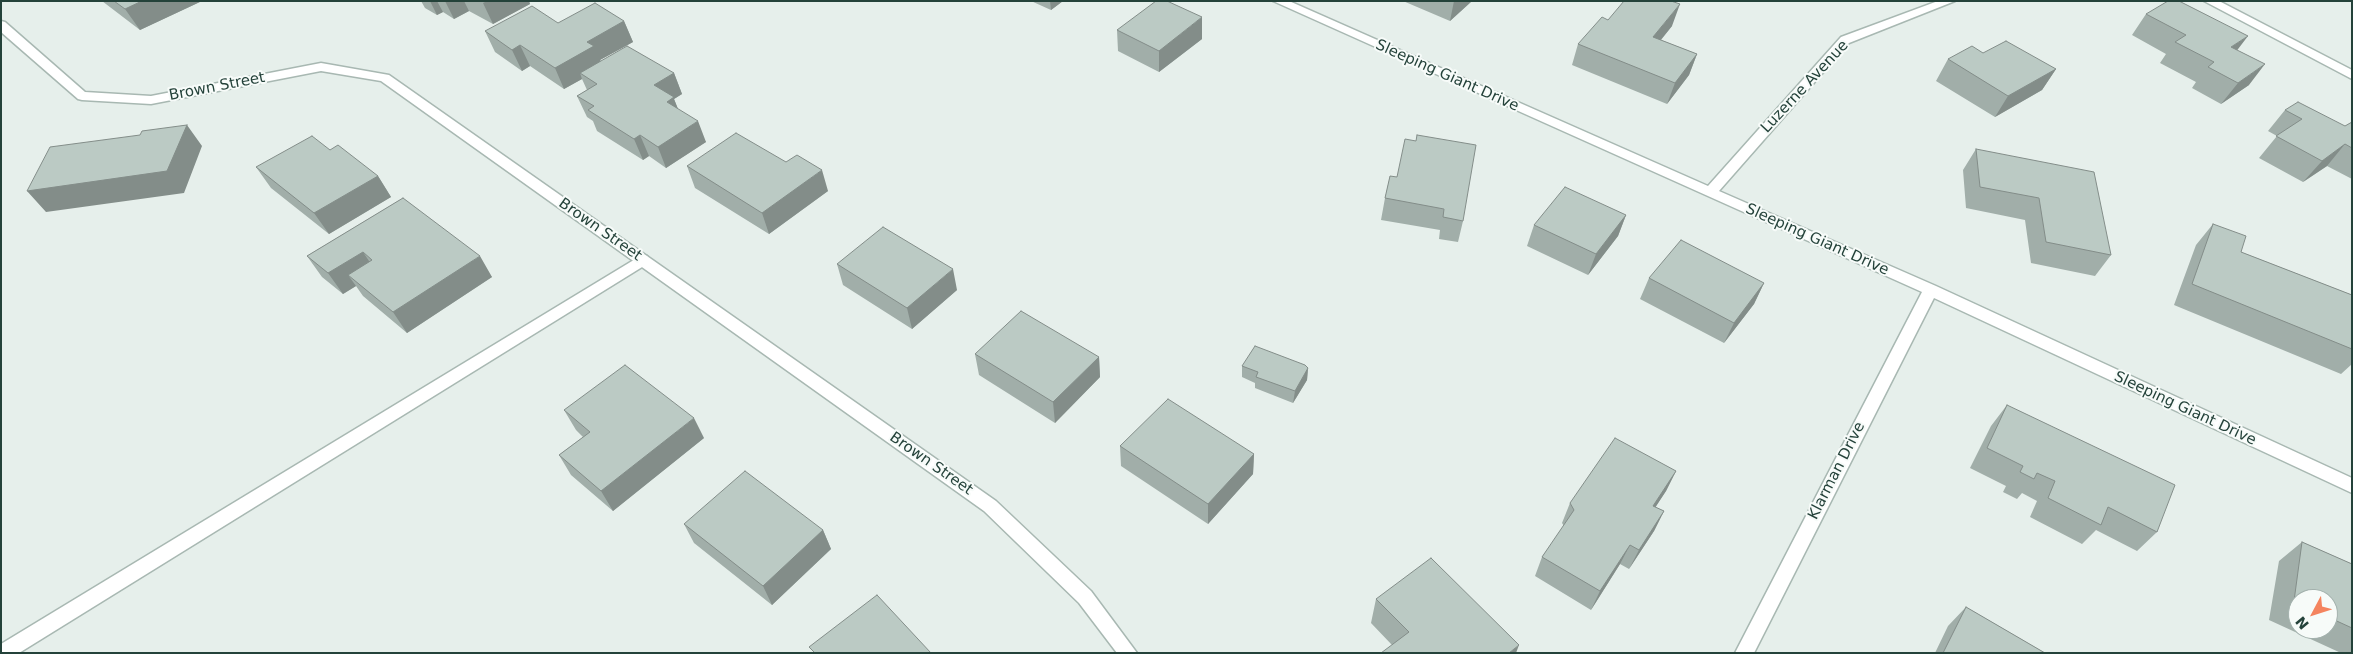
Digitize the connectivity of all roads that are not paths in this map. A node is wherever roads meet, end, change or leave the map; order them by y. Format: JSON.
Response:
{"nodes":[{"id":1,"x":1279,"y":1,"type":"edge"},
{"id":2,"x":1949,"y":1,"type":"edge"},
{"id":3,"x":2210,"y":1,"type":"edge"},
{"id":4,"x":1,"y":25,"type":"edge"},
{"id":5,"x":2352,"y":75,"type":"edge"},
{"id":6,"x":1710,"y":192,"type":"junction"},
{"id":7,"x":642,"y":260,"type":"junction"},
{"id":8,"x":1931,"y":290,"type":"junction"},
{"id":9,"x":2352,"y":486,"type":"edge"},
{"id":10,"x":4,"y":653,"type":"edge"},
{"id":11,"x":1128,"y":653,"type":"edge"},
{"id":12,"x":1744,"y":653,"type":"edge"}],
"edges":[{"from":1,"to":6,"type":"street","name":"Sleeping Giant Drive"},
{"from":2,"to":6,"type":"street","name":"Luzerne Avenue"},
{"from":3,"to":5,"type":"street"},
{"from":4,"to":7,"type":"street","name":"Brown Street"},
{"from":6,"to":8,"type":"street","name":"Sleeping Giant Drive"},
{"from":7,"to":10,"type":"street"},
{"from":7,"to":11,"type":"street","name":"Brown Street"},
{"from":8,"to":9,"type":"street","name":"Sleeping Giant Drive"},
{"from":8,"to":12,"type":"street","name":"Klarman Drive"}]}
